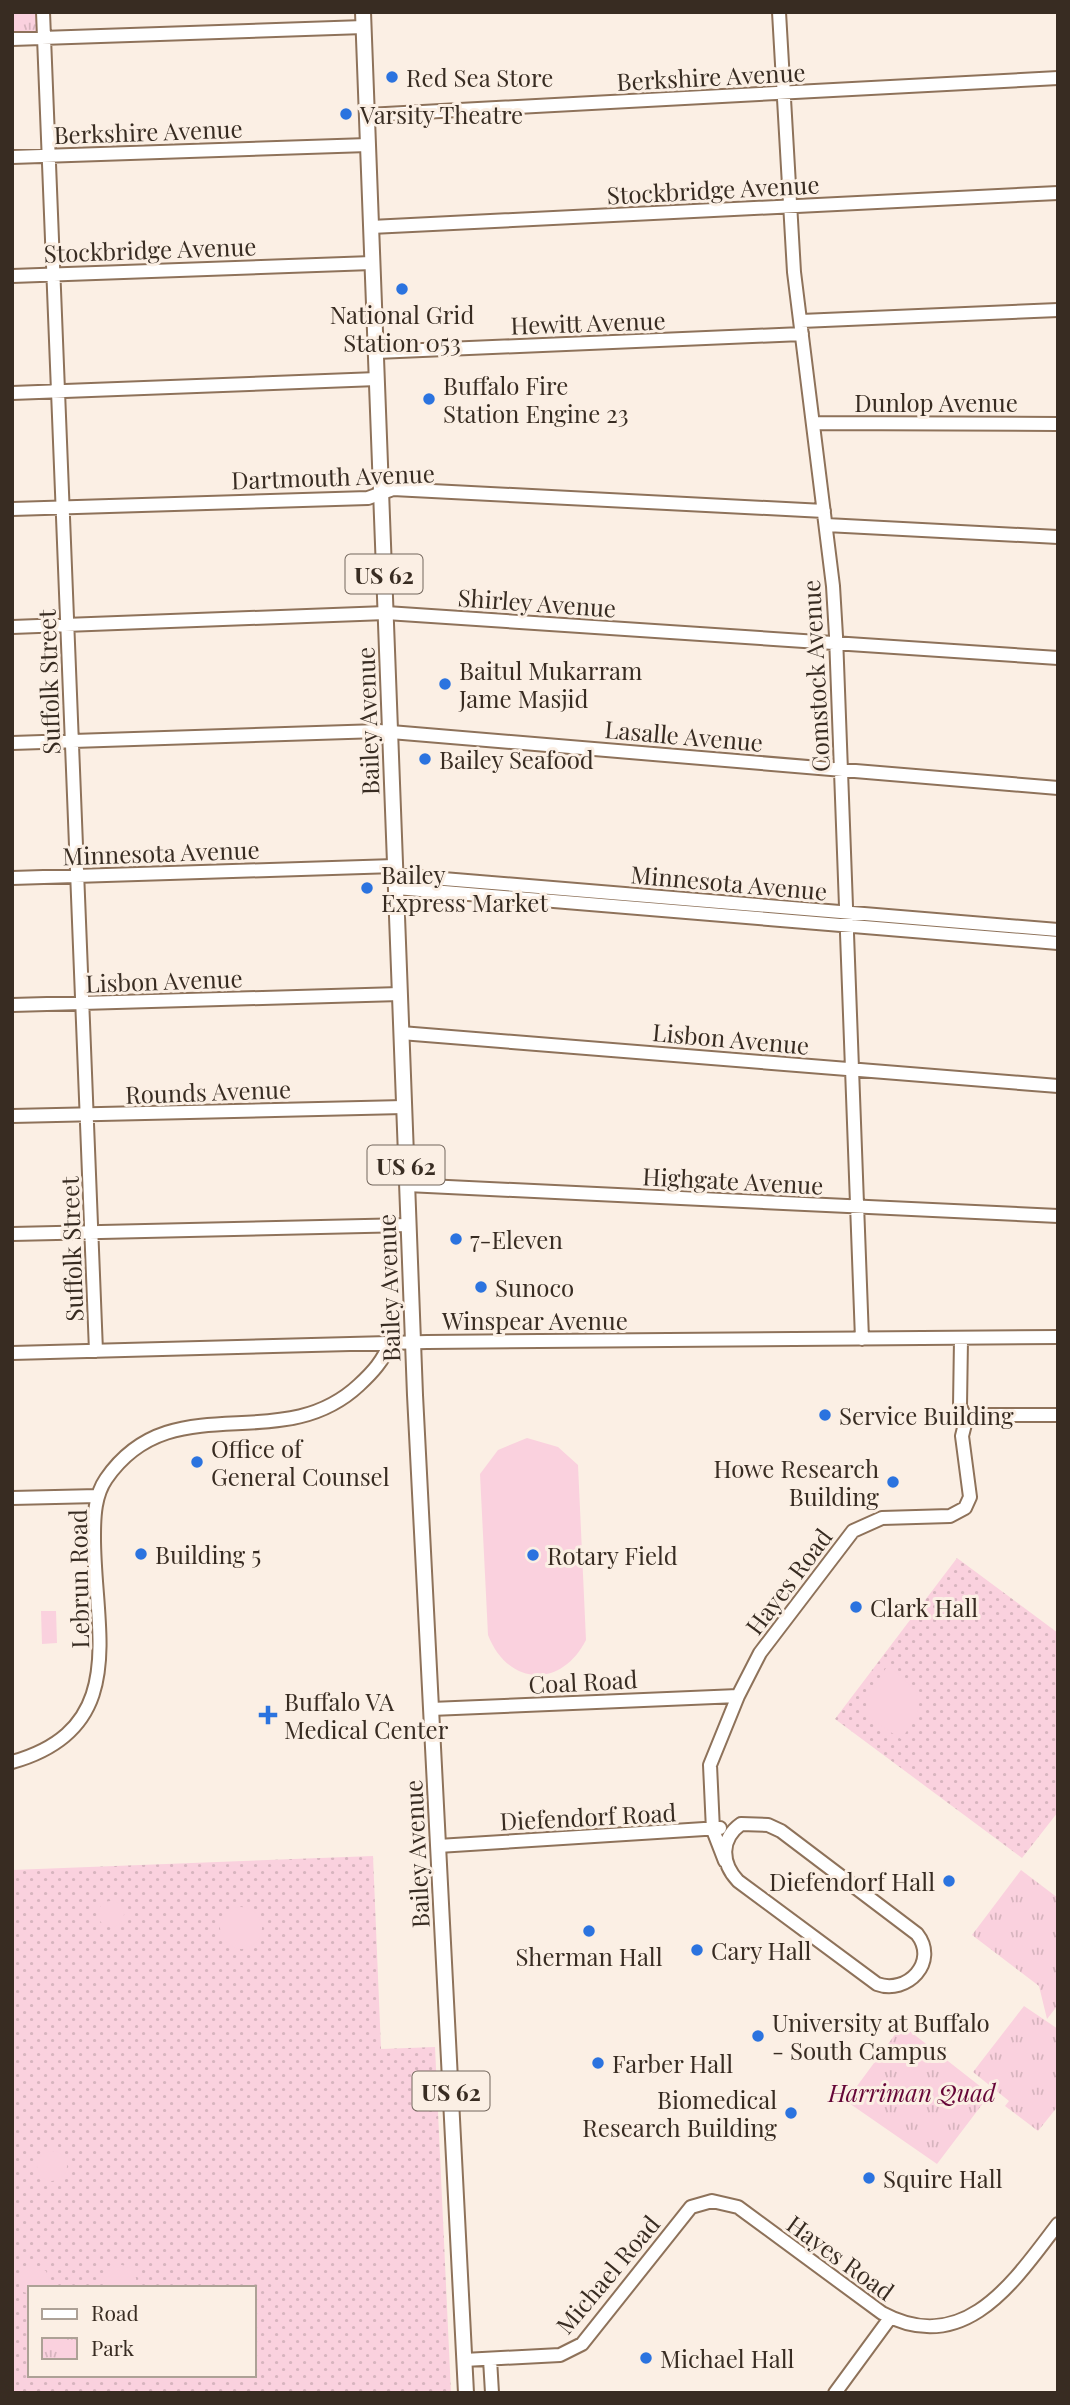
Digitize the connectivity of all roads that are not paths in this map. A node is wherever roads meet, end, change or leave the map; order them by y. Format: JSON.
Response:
{"nodes":[{"id":1,"x":43,"y":12,"type":"edge"},
{"id":2,"x":779,"y":12,"type":"edge"},
{"id":3,"x":363,"y":20,"type":"edge"},
{"id":4,"x":45,"y":38,"type":"junction"},
{"id":5,"x":12,"y":39,"type":"edge"},
{"id":6,"x":1058,"y":79,"type":"edge"},
{"id":7,"x":784,"y":93,"type":"junction"},
{"id":8,"x":367,"y":115,"type":"junction"},
{"id":9,"x":368,"y":145,"type":"junction"},
{"id":10,"x":50,"y":156,"type":"junction"},
{"id":11,"x":12,"y":157,"type":"edge"},
{"id":12,"x":1058,"y":193,"type":"edge"},
{"id":13,"x":790,"y":206,"type":"junction"},
{"id":14,"x":371,"y":227,"type":"junction"},
{"id":15,"x":373,"y":263,"type":"junction"},
{"id":16,"x":54,"y":274,"type":"junction"},
{"id":17,"x":12,"y":275,"type":"edge"},
{"id":18,"x":1058,"y":310,"type":"edge"},
{"id":19,"x":802,"y":327,"type":"junction"},
{"id":20,"x":376,"y":352,"type":"junction"},
{"id":21,"x":377,"y":379,"type":"junction"},
{"id":22,"x":58,"y":392,"type":"junction"},
{"id":23,"x":12,"y":393,"type":"edge"},
{"id":24,"x":814,"y":423,"type":"junction"},
{"id":25,"x":1058,"y":424,"type":"edge"},
{"id":26,"x":380,"y":494,"type":"junction"},
{"id":27,"x":63,"y":507,"type":"junction"},
{"id":28,"x":12,"y":509,"type":"edge"},
{"id":29,"x":825,"y":518,"type":"junction"},
{"id":30,"x":1058,"y":537,"type":"edge"},
{"id":31,"x":386,"y":613,"type":"junction"},
{"id":32,"x":67,"y":625,"type":"junction"},
{"id":33,"x":12,"y":626,"type":"edge"},
{"id":34,"x":836,"y":642,"type":"junction"},
{"id":35,"x":1058,"y":658,"type":"edge"},
{"id":36,"x":390,"y":732,"type":"junction"},
{"id":37,"x":72,"y":741,"type":"junction"},
{"id":38,"x":12,"y":743,"type":"edge"},
{"id":39,"x":841,"y":769,"type":"junction"},
{"id":40,"x":1058,"y":788,"type":"edge"},
{"id":41,"x":77,"y":876,"type":"junction"},
{"id":42,"x":396,"y":876,"type":"junction"},
{"id":43,"x":12,"y":878,"type":"edge"},
{"id":44,"x":623,"y":893,"type":"junction"},
{"id":45,"x":621,"y":908,"type":"junction"},
{"id":46,"x":848,"y":920,"type":"junction"},
{"id":47,"x":1058,"y":930,"type":"edge"},
{"id":48,"x":1058,"y":943,"type":"edge"},
{"id":49,"x":400,"y":994,"type":"junction"},
{"id":50,"x":82,"y":1003,"type":"junction"},
{"id":51,"x":12,"y":1004,"type":"edge"},
{"id":52,"x":401,"y":1032,"type":"junction"},
{"id":53,"x":853,"y":1069,"type":"junction"},
{"id":54,"x":1058,"y":1086,"type":"edge"},
{"id":55,"x":404,"y":1107,"type":"junction"},
{"id":56,"x":86,"y":1115,"type":"junction"},
{"id":57,"x":12,"y":1116,"type":"edge"},
{"id":58,"x":407,"y":1185,"type":"junction"},
{"id":59,"x":858,"y":1207,"type":"junction"},
{"id":60,"x":1058,"y":1216,"type":"edge"},
{"id":61,"x":409,"y":1226,"type":"junction"},
{"id":62,"x":91,"y":1233,"type":"junction"},
{"id":63,"x":12,"y":1234,"type":"edge"},
{"id":64,"x":1058,"y":1338,"type":"edge"},
{"id":65,"x":862,"y":1339,"type":"junction"},
{"id":66,"x":961,"y":1339,"type":"junction"},
{"id":67,"x":413,"y":1342,"type":"junction"},
{"id":68,"x":390,"y":1343,"type":"junction"},
{"id":69,"x":96,"y":1351,"type":"junction"},
{"id":70,"x":12,"y":1353,"type":"edge"},
{"id":71,"x":1058,"y":1415,"type":"edge"},
{"id":72,"x":966,"y":1420,"type":"junction"},
{"id":73,"x":98,"y":1496,"type":"junction"},
{"id":74,"x":12,"y":1498,"type":"edge"},
{"id":75,"x":738,"y":1696,"type":"junction"},
{"id":76,"x":431,"y":1709,"type":"junction"},
{"id":77,"x":12,"y":1762,"type":"edge"},
{"id":78,"x":741,"y":1824,"type":"junction"},
{"id":79,"x":713,"y":1830,"type":"junction"},
{"id":80,"x":438,"y":1846,"type":"junction"},
{"id":81,"x":725,"y":1861,"type":"junction"},
{"id":82,"x":691,"y":2207,"type":"joint"},
{"id":83,"x":1058,"y":2224,"type":"edge"},
{"id":84,"x":890,"y":2318,"type":"junction"},
{"id":85,"x":490,"y":2359,"type":"junction"},
{"id":86,"x":464,"y":2360,"type":"junction"},
{"id":87,"x":466,"y":2393,"type":"edge"},
{"id":88,"x":492,"y":2393,"type":"edge"},
{"id":89,"x":835,"y":2393,"type":"edge"}],
"edges":[{"from":1,"to":4,"type":"street","name":"Suffolk Street"},
{"from":2,"to":7,"type":"street","name":"Comstock Avenue"},
{"from":3,"to":4,"type":"street"},
{"from":3,"to":8,"type":"main road","name":"Bailey Avenue","number":"US 62"},
{"from":4,"to":5,"type":"street"},
{"from":4,"to":10,"type":"street","name":"Suffolk Street"},
{"from":6,"to":7,"type":"street","name":"Berkshire Avenue"},
{"from":7,"to":8,"type":"street","name":"Berkshire Avenue"},
{"from":7,"to":13,"type":"street","name":"Comstock Avenue"},
{"from":8,"to":9,"type":"main road","name":"Bailey Avenue","number":"US 62"},
{"from":9,"to":10,"type":"street","name":"Berkshire Avenue"},
{"from":9,"to":14,"type":"main road","name":"Bailey Avenue","number":"US 62"},
{"from":10,"to":11,"type":"street","name":"Berkshire Avenue"},
{"from":10,"to":16,"type":"street","name":"Suffolk Street"},
{"from":12,"to":13,"type":"street","name":"Stockbridge Avenue"},
{"from":13,"to":14,"type":"street","name":"Stockbridge Avenue"},
{"from":13,"to":19,"type":"street","name":"Comstock Avenue"},
{"from":14,"to":15,"type":"main road","name":"Bailey Avenue","number":"US 62"},
{"from":15,"to":16,"type":"street","name":"Stockbridge Avenue"},
{"from":15,"to":20,"type":"main road","name":"Bailey Avenue","number":"US 62"},
{"from":16,"to":17,"type":"street","name":"Stockbridge Avenue"},
{"from":16,"to":22,"type":"street","name":"Suffolk Street"},
{"from":18,"to":19,"type":"street","name":"Hewitt Avenue"},
{"from":19,"to":20,"type":"street","name":"Hewitt Avenue"},
{"from":19,"to":24,"type":"street","name":"Comstock Avenue"},
{"from":20,"to":21,"type":"main road","name":"Bailey Avenue","number":"US 62"},
{"from":21,"to":22,"type":"street"},
{"from":21,"to":26,"type":"main road","name":"Bailey Avenue","number":"US 62"},
{"from":22,"to":23,"type":"street"},
{"from":22,"to":27,"type":"street","name":"Suffolk Street"},
{"from":24,"to":25,"type":"street","name":"Dunlop Avenue"},
{"from":24,"to":29,"type":"street","name":"Comstock Avenue"},
{"from":26,"to":27,"type":"street","name":"Dartmouth Avenue"},
{"from":26,"to":29,"type":"street","name":"Dartmouth Avenue"},
{"from":26,"to":31,"type":"main road","name":"Bailey Avenue","number":"US 62"},
{"from":27,"to":28,"type":"street","name":"Dartmouth Avenue"},
{"from":27,"to":32,"type":"street","name":"Suffolk Street"},
{"from":29,"to":30,"type":"street","name":"Dartmouth Avenue"},
{"from":29,"to":34,"type":"street","name":"Comstock Avenue"},
{"from":31,"to":32,"type":"street","name":"Shirley Avenue"},
{"from":31,"to":34,"type":"street","name":"Shirley Avenue"},
{"from":31,"to":36,"type":"main road","name":"Bailey Avenue","number":"US 62"},
{"from":32,"to":33,"type":"street","name":"Shirley Avenue"},
{"from":32,"to":37,"type":"street","name":"Suffolk Street"},
{"from":34,"to":35,"type":"street","name":"Shirley Avenue"},
{"from":34,"to":39,"type":"street","name":"Comstock Avenue"},
{"from":36,"to":37,"type":"street","name":"Lasalle Avenue"},
{"from":36,"to":39,"type":"street","name":"Lasalle Avenue"},
{"from":36,"to":42,"type":"main road","name":"Bailey Avenue","number":"US 62"},
{"from":37,"to":38,"type":"street","name":"Lasalle Avenue"},
{"from":37,"to":41,"type":"street","name":"Suffolk Street"},
{"from":39,"to":40,"type":"street","name":"Lasalle Avenue"},
{"from":39,"to":46,"type":"street","name":"Comstock Avenue"},
{"from":41,"to":42,"type":"street","name":"Minnesota Avenue"},
{"from":41,"to":43,"type":"street","name":"Minnesota Avenue"},
{"from":41,"to":50,"type":"street","name":"Suffolk Street"},
{"from":42,"to":44,"type":"street","name":"Minnesota Avenue"},
{"from":42,"to":45,"type":"street","name":"Minnesota Avenue"},
{"from":42,"to":49,"type":"main road","name":"Bailey Avenue","number":"US 62"},
{"from":44,"to":45,"type":"street"},
{"from":44,"to":46,"type":"street","name":"Minnesota Avenue"},
{"from":45,"to":46,"type":"street","name":"Minnesota Avenue"},
{"from":46,"to":47,"type":"street","name":"Minnesota Avenue"},
{"from":46,"to":48,"type":"street","name":"Minnesota Avenue"},
{"from":46,"to":53,"type":"street","name":"Comstock Avenue"},
{"from":49,"to":50,"type":"street","name":"Lisbon Avenue"},
{"from":49,"to":52,"type":"main road","name":"Bailey Avenue","number":"US 62"},
{"from":50,"to":51,"type":"street","name":"Lisbon Avenue"},
{"from":50,"to":56,"type":"street","name":"Suffolk Street"},
{"from":52,"to":53,"type":"street","name":"Lisbon Avenue"},
{"from":52,"to":55,"type":"main road","name":"Bailey Avenue","number":"US 62"},
{"from":53,"to":54,"type":"street","name":"Lisbon Avenue"},
{"from":53,"to":59,"type":"street","name":"Comstock Avenue"},
{"from":55,"to":56,"type":"street","name":"Rounds Avenue"},
{"from":55,"to":58,"type":"main road","name":"Bailey Avenue","number":"US 62"},
{"from":56,"to":57,"type":"street","name":"Rounds Avenue"},
{"from":56,"to":62,"type":"street","name":"Suffolk Street"},
{"from":58,"to":59,"type":"street","name":"Highgate Avenue"},
{"from":58,"to":61,"type":"main road","name":"Bailey Avenue","number":"US 62"},
{"from":59,"to":60,"type":"street","name":"Highgate Avenue"},
{"from":59,"to":65,"type":"street","name":"Comstock Avenue"},
{"from":61,"to":62,"type":"street"},
{"from":61,"to":67,"type":"main road","name":"Bailey Avenue","number":"US 62"},
{"from":62,"to":63,"type":"street"},
{"from":62,"to":69,"type":"street","name":"Suffolk Street"},
{"from":64,"to":66,"type":"street","name":"Winspear Avenue"},
{"from":65,"to":66,"type":"street","name":"Winspear Avenue"},
{"from":65,"to":67,"type":"street","name":"Winspear Avenue"},
{"from":66,"to":72,"type":"street"},
{"from":67,"to":68,"type":"street","name":"Winspear Avenue"},
{"from":67,"to":76,"type":"main road","name":"Bailey Avenue","number":"US 62"},
{"from":68,"to":69,"type":"street","name":"Winspear Avenue"},
{"from":68,"to":73,"type":"street","name":"Lebrun Road"},
{"from":69,"to":70,"type":"street","name":"Winspear Avenue"},
{"from":71,"to":72,"type":"street"},
{"from":72,"to":75,"type":"street","name":"Hayes Road"},
{"from":73,"to":74,"type":"street"},
{"from":73,"to":77,"type":"street","name":"Lebrun Road"},
{"from":75,"to":76,"type":"street","name":"Coal Road"},
{"from":75,"to":79,"type":"street","name":"Hayes Road"},
{"from":76,"to":80,"type":"main road","name":"Bailey Avenue","number":"US 62"},
{"from":78,"to":79,"type":"street","name":"Diefendorf Road"},
{"from":78,"to":81,"type":"street"},
{"from":78,"to":81,"type":"street","name":"Diefendorf Road"},
{"from":79,"to":80,"type":"street","name":"Diefendorf Road"},
{"from":79,"to":81,"type":"street","name":"Hayes Road"},
{"from":80,"to":86,"type":"main road","name":"Bailey Avenue","number":"US 62"},
{"from":82,"to":84,"type":"street","name":"Hayes Road"},
{"from":82,"to":85,"type":"street","name":"Michael Road"},
{"from":83,"to":84,"type":"street","name":"Hayes Road"},
{"from":84,"to":89,"type":"street"},
{"from":85,"to":86,"type":"street","name":"Michael Road"},
{"from":85,"to":88,"type":"street"},
{"from":86,"to":87,"type":"main road","name":"Bailey Avenue","number":"US 62"}]}
